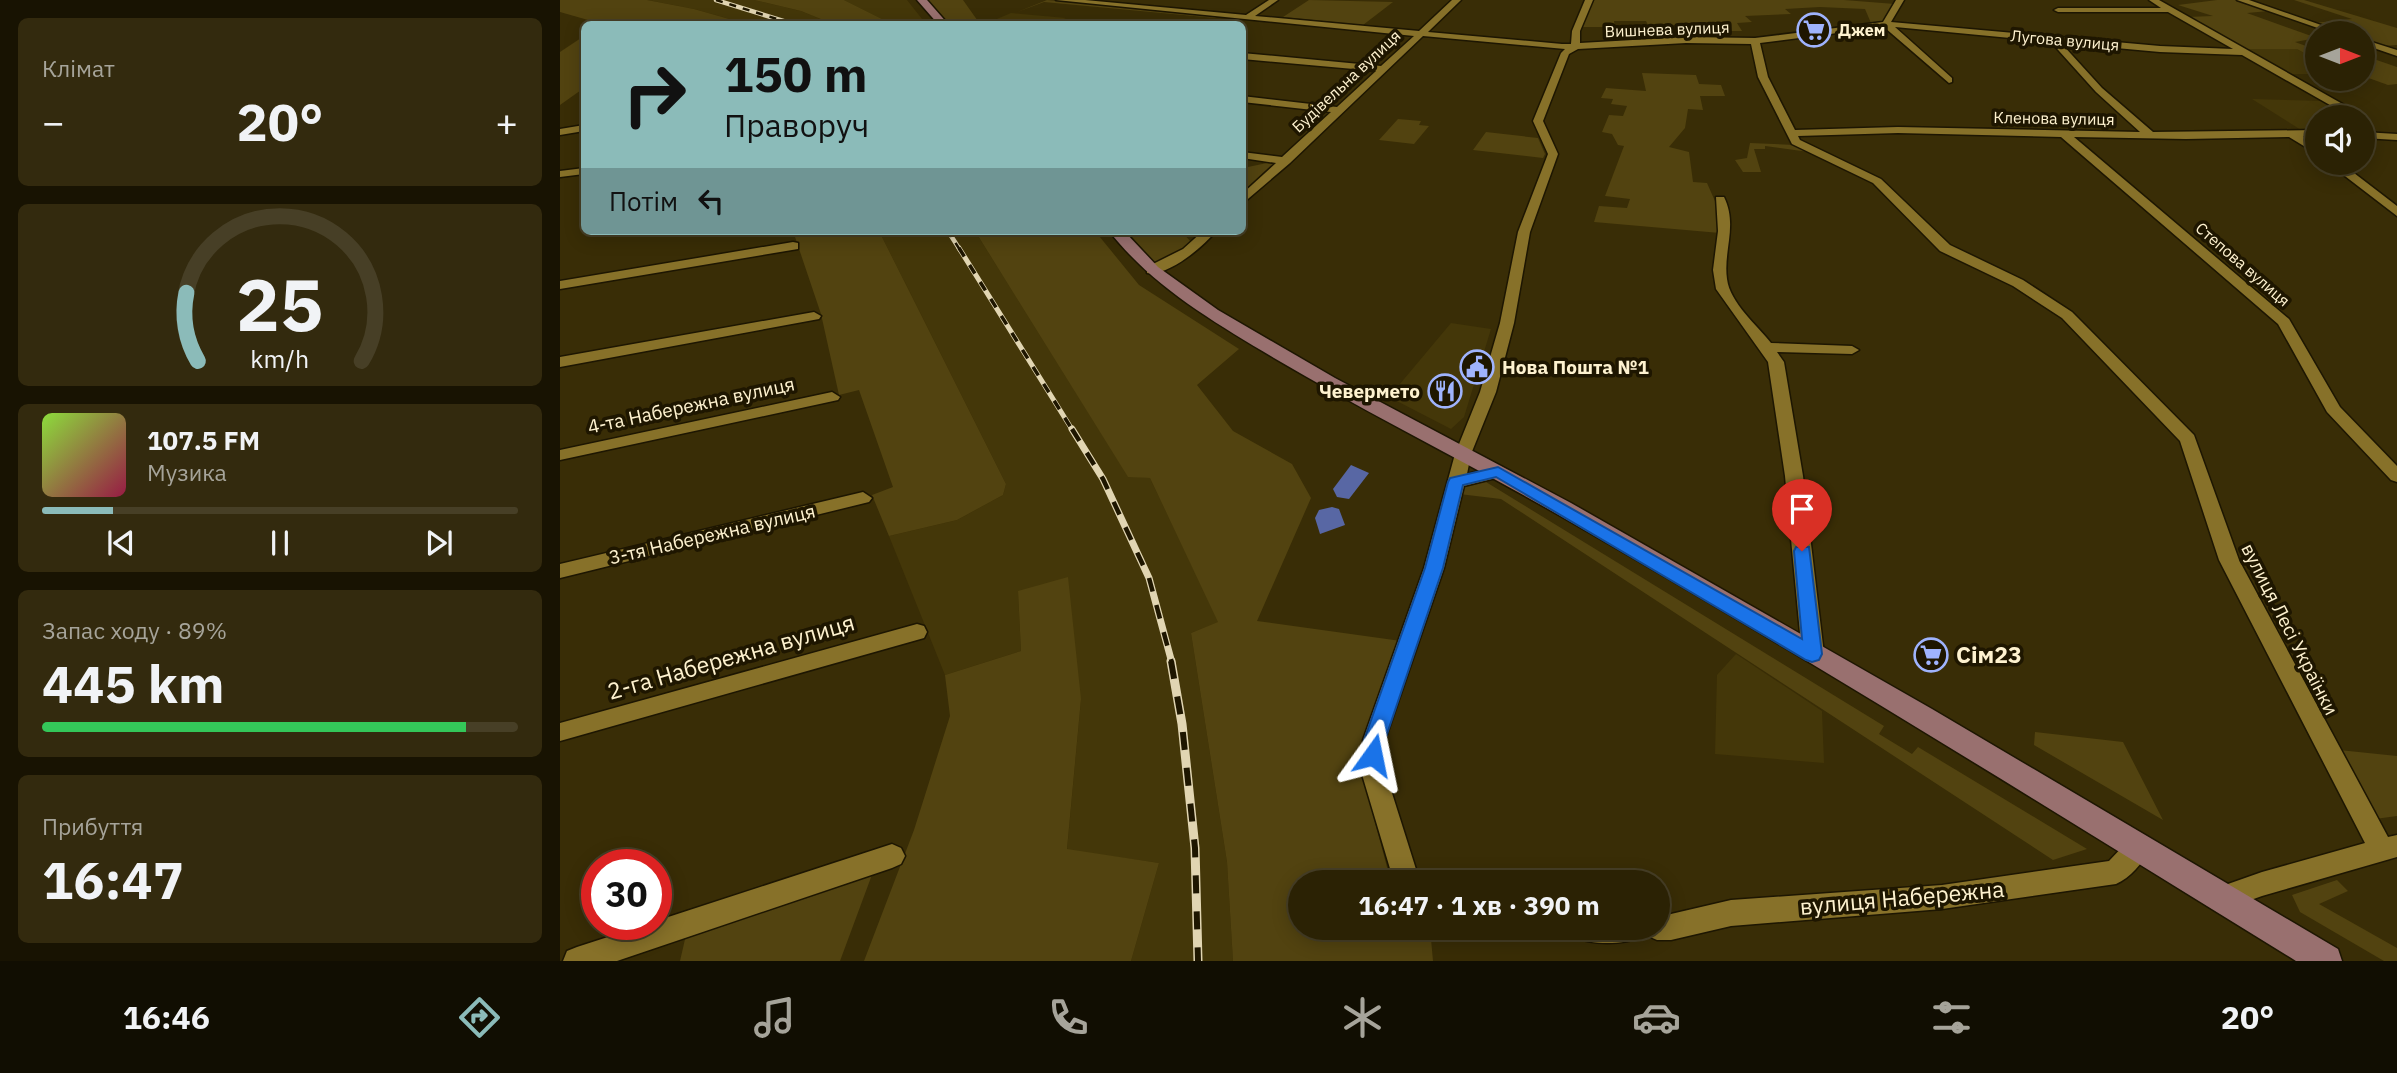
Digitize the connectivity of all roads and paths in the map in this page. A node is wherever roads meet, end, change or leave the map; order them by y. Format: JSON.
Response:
{"nodes":[{"id":1,"x":922,"y":0,"type":"edge"},
{"id":2,"x":1060,"y":0,"type":"edge"},
{"id":3,"x":1140,"y":0,"type":"edge"},
{"id":4,"x":1274,"y":0,"type":"edge"},
{"id":5,"x":1457,"y":0,"type":"edge"},
{"id":6,"x":1590,"y":0,"type":"edge"},
{"id":7,"x":1900,"y":0,"type":"edge"},
{"id":8,"x":2153,"y":0,"type":"edge"},
{"id":9,"x":2241,"y":0,"type":"edge"},
{"id":10,"x":1129,"y":6,"type":"junction"},
{"id":11,"x":2058,"y":10,"type":"dead end"},
{"id":12,"x":2170,"y":10,"type":"junction"},
{"id":13,"x":1226,"y":15,"type":"junction"},
{"id":14,"x":1248,"y":17,"type":"junction"},
{"id":15,"x":940,"y":21,"type":"edge"},
{"id":16,"x":1215,"y":21,"type":"edge"},
{"id":17,"x":2305,"y":21,"type":"edge"},
{"id":18,"x":1886,"y":24,"type":"junction"},
{"id":19,"x":1422,"y":34,"type":"junction"},
{"id":20,"x":2053,"y":39,"type":"junction"},
{"id":21,"x":1755,"y":41,"type":"junction"},
{"id":22,"x":2375,"y":45,"type":"edge"},
{"id":23,"x":1575,"y":47,"type":"junction"},
{"id":24,"x":2243,"y":52,"type":"junction"},
{"id":25,"x":2397,"y":52,"type":"edge"},
{"id":26,"x":1246,"y":56,"type":"edge"},
{"id":27,"x":1384,"y":69,"type":"junction"},
{"id":28,"x":1949,"y":80,"type":"dead end"},
{"id":29,"x":1246,"y":99,"type":"edge"},
{"id":30,"x":2337,"y":105,"type":"edge"},
{"id":31,"x":1340,"y":110,"type":"junction"},
{"id":32,"x":2375,"y":127,"type":"edge"},
{"id":33,"x":581,"y":128,"type":"edge"},
{"id":34,"x":2379,"y":129,"type":"junction"},
{"id":35,"x":2375,"y":130,"type":"edge"},
{"id":36,"x":560,"y":132,"type":"edge"},
{"id":37,"x":2289,"y":132,"type":"junction"},
{"id":38,"x":1791,"y":133,"type":"junction"},
{"id":39,"x":2305,"y":133,"type":"edge"},
{"id":40,"x":2064,"y":134,"type":"junction"},
{"id":41,"x":2150,"y":135,"type":"junction"},
{"id":42,"x":2375,"y":135,"type":"edge"},
{"id":43,"x":2394,"y":136,"type":"edge"},
{"id":44,"x":2305,"y":143,"type":"edge"},
{"id":45,"x":1246,"y":156,"type":"edge"},
{"id":46,"x":1286,"y":161,"type":"junction"},
{"id":47,"x":581,"y":171,"type":"edge"},
{"id":48,"x":560,"y":174,"type":"edge"},
{"id":49,"x":2349,"y":175,"type":"edge"},
{"id":50,"x":1246,"y":197,"type":"edge"},
{"id":51,"x":1720,"y":200,"type":"dead end"},
{"id":52,"x":2397,"y":212,"type":"edge"},
{"id":53,"x":1120,"y":235,"type":"edge"},
{"id":54,"x":1206,"y":235,"type":"edge"},
{"id":55,"x":793,"y":246,"type":"dead end"},
{"id":56,"x":1152,"y":270,"type":"junction"},
{"id":57,"x":560,"y":285,"type":"edge"},
{"id":58,"x":814,"y":316,"type":"dead end"},
{"id":59,"x":1769,"y":348,"type":"junction"},
{"id":60,"x":1852,"y":350,"type":"dead end"},
{"id":61,"x":560,"y":362,"type":"edge"},
{"id":62,"x":832,"y":397,"type":"dead end"},
{"id":63,"x":1463,"y":454,"type":"junction"},
{"id":64,"x":560,"y":455,"type":"edge"},
{"id":65,"x":1498,"y":472,"type":"junction"},
{"id":66,"x":2397,"y":476,"type":"edge"},
{"id":67,"x":1456,"y":482,"type":"junction"},
{"id":68,"x":863,"y":498,"type":"dead end"},
{"id":69,"x":560,"y":571,"type":"edge"},
{"id":70,"x":917,"y":632,"type":"dead end"},
{"id":71,"x":1812,"y":654,"type":"junction"},
{"id":72,"x":560,"y":732,"type":"edge"},
{"id":73,"x":2389,"y":848,"type":"edge"},
{"id":74,"x":2137,"y":849,"type":"junction"},
{"id":75,"x":892,"y":856,"type":"dead end"},
{"id":76,"x":1403,"y":870,"type":"edge"},
{"id":77,"x":2220,"y":899,"type":"junction"},
{"id":78,"x":1670,"y":927,"type":"edge"},
{"id":79,"x":577,"y":961,"type":"edge"},
{"id":80,"x":2326,"y":961,"type":"edge"}],
"edges":[{"from":1,"to":15,"type":"main road"},
{"from":2,"to":10,"type":"street","name":"Будівельна вулиця"},
{"from":3,"to":10,"type":"street"},
{"from":4,"to":14,"type":"street"},
{"from":5,"to":19,"type":"street"},
{"from":6,"to":23,"type":"street"},
{"from":7,"to":18,"type":"street"},
{"from":8,"to":12,"type":"street","name":"Лугова вулиця"},
{"from":9,"to":17,"type":"street"},
{"from":10,"to":13,"type":"street","name":"Будівельна вулиця"},
{"from":11,"to":12,"type":"street"},
{"from":12,"to":24,"type":"street","name":"Лугова вулиця"},
{"from":13,"to":14,"type":"street","name":"Будівельна вулиця"},
{"from":13,"to":16,"type":"street"},
{"from":14,"to":19,"type":"street","name":"Будівельна вулиця"},
{"from":18,"to":20,"type":"street","name":"Лугова вулиця"},
{"from":18,"to":21,"type":"street","name":"Вишнева вулиця"},
{"from":18,"to":28,"type":"street"},
{"from":19,"to":23,"type":"street","name":"Вишнева вулиця"},
{"from":19,"to":27,"type":"street","name":"Будівельна вулиця"},
{"from":20,"to":24,"type":"street","name":"Лугова вулиця"},
{"from":20,"to":41,"type":"street"},
{"from":21,"to":23,"type":"street","name":"Вишнева вулиця"},
{"from":21,"to":38,"type":"street","name":"вулиця Лесі Українки"},
{"from":22,"to":25,"type":"street"},
{"from":23,"to":63,"type":"street"},
{"from":24,"to":30,"type":"street","name":"Лугова вулиця"},
{"from":26,"to":27,"type":"street"},
{"from":27,"to":31,"type":"street","name":"Будівельна вулиця"},
{"from":29,"to":31,"type":"street"},
{"from":31,"to":46,"type":"street","name":"Будівельна вулиця"},
{"from":32,"to":34,"type":"street"},
{"from":33,"to":36,"type":"street"},
{"from":34,"to":35,"type":"street"},
{"from":34,"to":43,"type":"street"},
{"from":37,"to":39,"type":"street","name":"Кленова вулиця"},
{"from":37,"to":41,"type":"street","name":"Кленова вулиця"},
{"from":37,"to":44,"type":"street"},
{"from":38,"to":40,"type":"street","name":"Кленова вулиця"},
{"from":38,"to":73,"type":"street","name":"вулиця Лесі Українки"},
{"from":40,"to":41,"type":"street","name":"Кленова вулиця"},
{"from":40,"to":66,"type":"street","name":"Степова вулиця"},
{"from":42,"to":43,"type":"street"},
{"from":45,"to":46,"type":"street"},
{"from":46,"to":50,"type":"street","name":"Будівельна вулиця"},
{"from":47,"to":48,"type":"street"},
{"from":49,"to":52,"type":"street"},
{"from":51,"to":59,"type":"street"},
{"from":53,"to":56,"type":"main road"},
{"from":54,"to":56,"type":"street"},
{"from":55,"to":57,"type":"street"},
{"from":56,"to":63,"type":"main road"},
{"from":58,"to":61,"type":"street"},
{"from":59,"to":60,"type":"street"},
{"from":59,"to":71,"type":"street"},
{"from":62,"to":64,"type":"street","name":"4-та Набережна вулиця"},
{"from":63,"to":65,"type":"main road"},
{"from":63,"to":67,"type":"street"},
{"from":65,"to":67,"type":"street"},
{"from":65,"to":71,"type":"main road"},
{"from":67,"to":76,"type":"street"},
{"from":68,"to":69,"type":"street","name":"3-тя Набережна вулиця"},
{"from":70,"to":72,"type":"street","name":"2-га Набережна вулиця"},
{"from":71,"to":74,"type":"main road"},
{"from":73,"to":77,"type":"street"},
{"from":74,"to":77,"type":"main road"},
{"from":74,"to":78,"type":"street","name":"вулиця Набережна"},
{"from":75,"to":79,"type":"street"},
{"from":77,"to":80,"type":"main road"}]}
